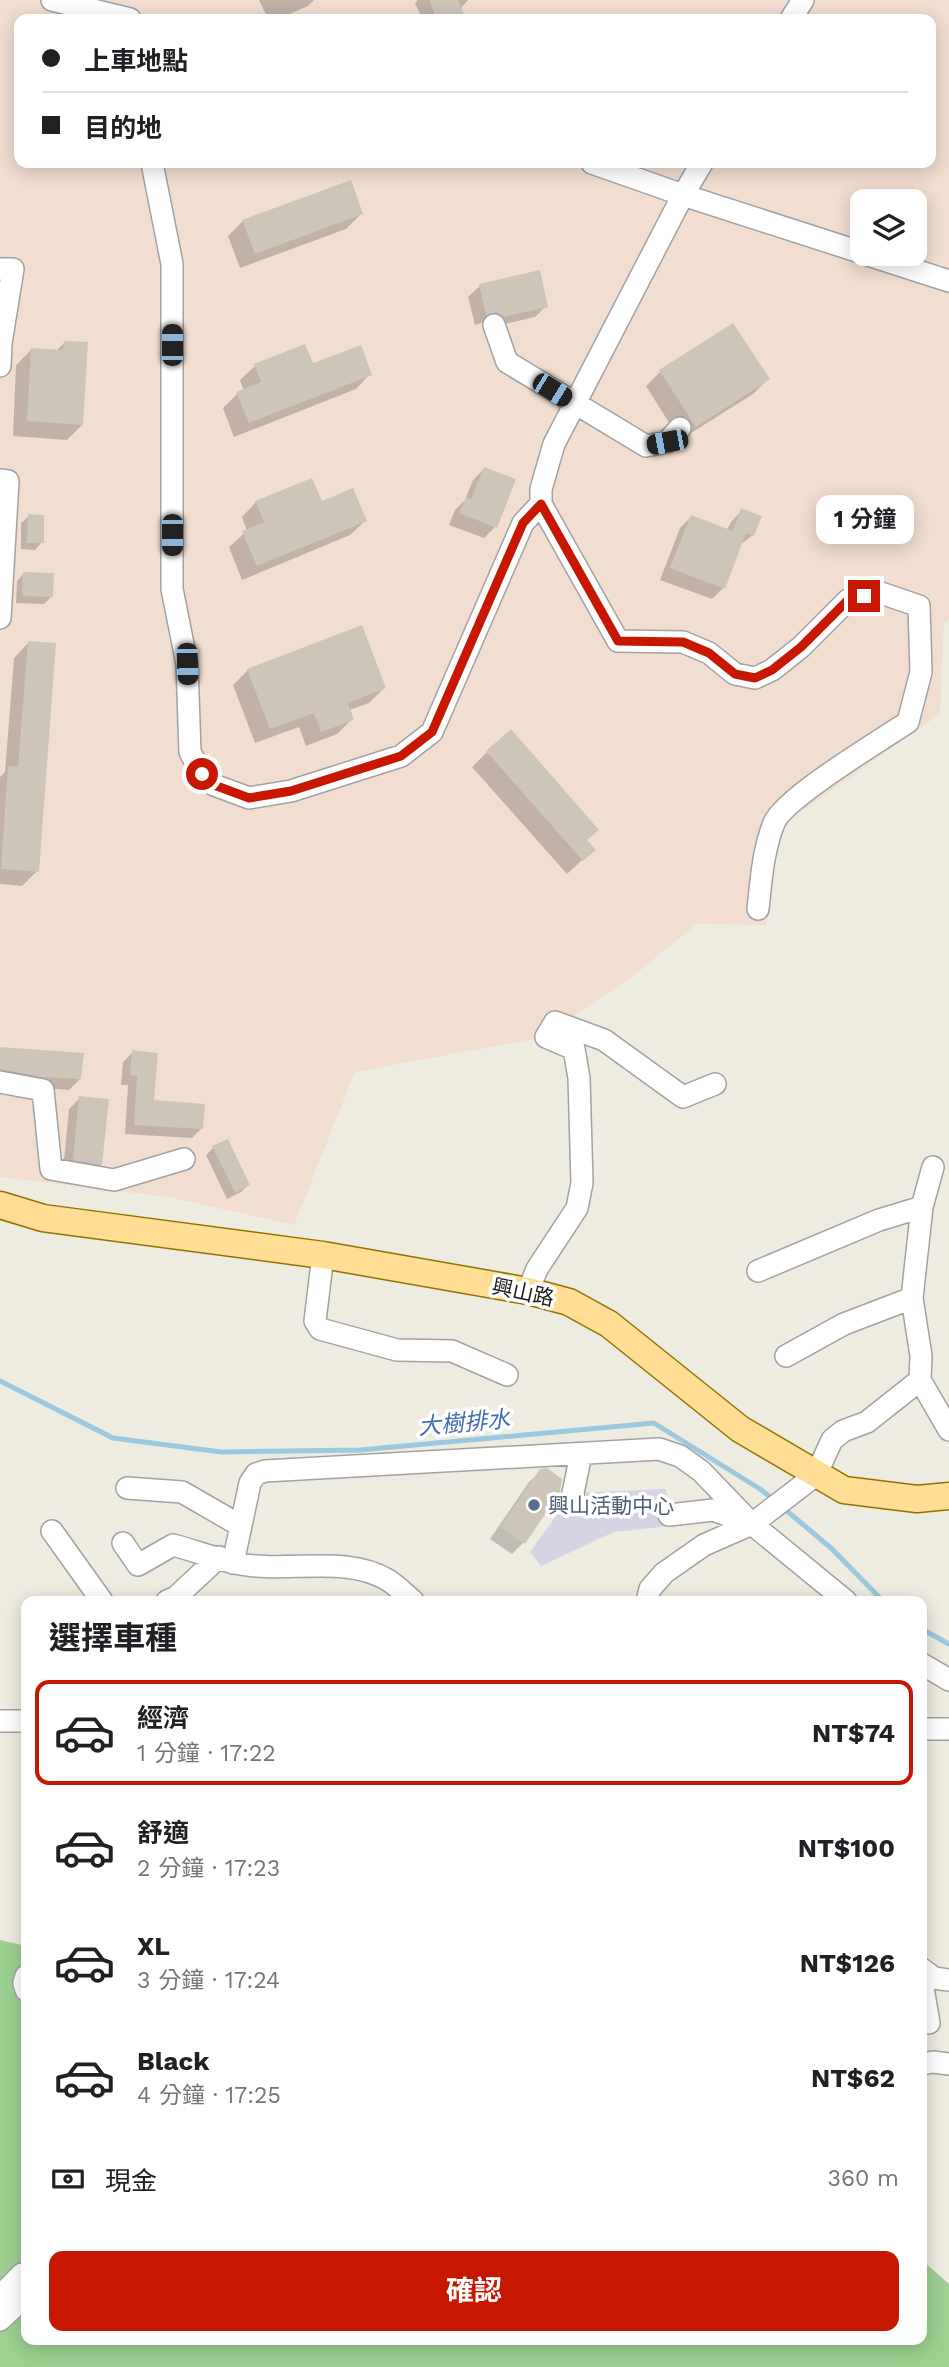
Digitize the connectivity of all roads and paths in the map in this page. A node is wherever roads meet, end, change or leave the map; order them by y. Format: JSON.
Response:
{"nodes":[{"id":1,"x":52,"y":0,"type":"edge"},
{"id":2,"x":107,"y":14,"type":"edge"},
{"id":3,"x":153,"y":168,"type":"edge"},
{"id":4,"x":606,"y":168,"type":"edge"},
{"id":5,"x":699,"y":168,"type":"edge"},
{"id":6,"x":683,"y":195,"type":"junction"},
{"id":7,"x":850,"y":249,"type":"edge"},
{"id":8,"x":903,"y":266,"type":"edge"},
{"id":9,"x":0,"y":269,"type":"edge"},
{"id":10,"x":949,"y":281,"type":"edge"},
{"id":11,"x":494,"y":326,"type":"dead end"},
{"id":12,"x":0,"y":366,"type":"edge"},
{"id":13,"x":575,"y":404,"type":"junction"},
{"id":14,"x":680,"y":428,"type":"dead end"},
{"id":15,"x":0,"y":480,"type":"edge"},
{"id":16,"x":541,"y":504,"type":"junction"},
{"id":17,"x":0,"y":618,"type":"edge"},
{"id":18,"x":758,"y":909,"type":"dead end"},
{"id":19,"x":0,"y":1082,"type":"edge"},
{"id":20,"x":715,"y":1084,"type":"dead end"},
{"id":21,"x":184,"y":1159,"type":"dead end"},
{"id":22,"x":933,"y":1167,"type":"dead end"},
{"id":23,"x":0,"y":1205,"type":"edge"},
{"id":24,"x":922,"y":1207,"type":"junction"},
{"id":25,"x":43,"y":1218,"type":"junction"},
{"id":26,"x":0,"y":1224,"type":"edge"},
{"id":27,"x":323,"y":1255,"type":"junction"},
{"id":28,"x":758,"y":1271,"type":"dead end"},
{"id":29,"x":528,"y":1291,"type":"junction"},
{"id":30,"x":912,"y":1298,"type":"junction"},
{"id":31,"x":786,"y":1356,"type":"dead end"},
{"id":32,"x":508,"y":1375,"type":"dead end"},
{"id":33,"x":920,"y":1380,"type":"junction"},
{"id":34,"x":949,"y":1430,"type":"edge"},
{"id":35,"x":581,"y":1454,"type":"junction"},
{"id":36,"x":816,"y":1475,"type":"junction"},
{"id":37,"x":127,"y":1488,"type":"dead end"},
{"id":38,"x":573,"y":1493,"type":"dead end"},
{"id":39,"x":949,"y":1496,"type":"edge"},
{"id":40,"x":669,"y":1515,"type":"dead end"},
{"id":41,"x":752,"y":1524,"type":"junction"},
{"id":42,"x":241,"y":1526,"type":"junction"},
{"id":43,"x":52,"y":1531,"type":"dead end"},
{"id":44,"x":123,"y":1543,"type":"dead end"},
{"id":45,"x":226,"y":1560,"type":"junction"},
{"id":46,"x":98,"y":1596,"type":"edge"},
{"id":47,"x":177,"y":1596,"type":"edge"},
{"id":48,"x":407,"y":1596,"type":"edge"},
{"id":49,"x":648,"y":1596,"type":"edge"},
{"id":50,"x":840,"y":1596,"type":"edge"},
{"id":51,"x":927,"y":1667,"type":"edge"},
{"id":52,"x":949,"y":1680,"type":"edge"},
{"id":53,"x":0,"y":1721,"type":"edge"},
{"id":54,"x":21,"y":1721,"type":"edge"},
{"id":55,"x":927,"y":1729,"type":"edge"},
{"id":56,"x":949,"y":1729,"type":"edge"},
{"id":57,"x":927,"y":1973,"type":"edge"},
{"id":58,"x":949,"y":1980,"type":"edge"},
{"id":59,"x":927,"y":2011,"type":"edge"},
{"id":60,"x":929,"y":2022,"type":"dead end"},
{"id":61,"x":927,"y":2063,"type":"edge"},
{"id":62,"x":949,"y":2064,"type":"edge"},
{"id":63,"x":21,"y":2275,"type":"edge"},
{"id":64,"x":0,"y":2296,"type":"edge"},
{"id":65,"x":21,"y":2301,"type":"edge"},
{"id":66,"x":0,"y":2320,"type":"edge"}],
"edges":[{"from":1,"to":2,"type":"street"},
{"from":3,"to":16,"type":"street"},
{"from":4,"to":6,"type":"street"},
{"from":5,"to":6,"type":"street"},
{"from":6,"to":7,"type":"street"},
{"from":6,"to":13,"type":"street"},
{"from":8,"to":10,"type":"street"},
{"from":9,"to":12,"type":"street"},
{"from":11,"to":13,"type":"street"},
{"from":13,"to":14,"type":"street"},
{"from":13,"to":16,"type":"street"},
{"from":15,"to":17,"type":"street"},
{"from":16,"to":18,"type":"street"},
{"from":19,"to":21,"type":"street"},
{"from":20,"to":29,"type":"street"},
{"from":22,"to":24,"type":"street"},
{"from":23,"to":25,"type":"main road"},
{"from":24,"to":28,"type":"street"},
{"from":24,"to":30,"type":"street"},
{"from":25,"to":26,"type":"main road"},
{"from":25,"to":27,"type":"main road","name":"興山路"},
{"from":27,"to":29,"type":"main road","name":"興山路"},
{"from":27,"to":32,"type":"street"},
{"from":29,"to":36,"type":"main road","name":"興山路"},
{"from":30,"to":31,"type":"street"},
{"from":30,"to":33,"type":"street"},
{"from":33,"to":34,"type":"street"},
{"from":33,"to":36,"type":"street"},
{"from":35,"to":38,"type":"street"},
{"from":35,"to":41,"type":"street"},
{"from":35,"to":42,"type":"street"},
{"from":36,"to":39,"type":"main road","name":"興山路"},
{"from":36,"to":41,"type":"street"},
{"from":37,"to":42,"type":"street"},
{"from":40,"to":41,"type":"street"},
{"from":41,"to":49,"type":"street"},
{"from":41,"to":50,"type":"street"},
{"from":42,"to":45,"type":"street"},
{"from":43,"to":46,"type":"street"},
{"from":44,"to":45,"type":"street"},
{"from":45,"to":47,"type":"street"},
{"from":45,"to":48,"type":"street"},
{"from":51,"to":52,"type":"street"},
{"from":53,"to":54,"type":"street"},
{"from":55,"to":56,"type":"street"},
{"from":57,"to":58,"type":"street"},
{"from":59,"to":60,"type":"street"},
{"from":61,"to":62,"type":"street"},
{"from":63,"to":64,"type":"street"},
{"from":65,"to":66,"type":"street"}]}
